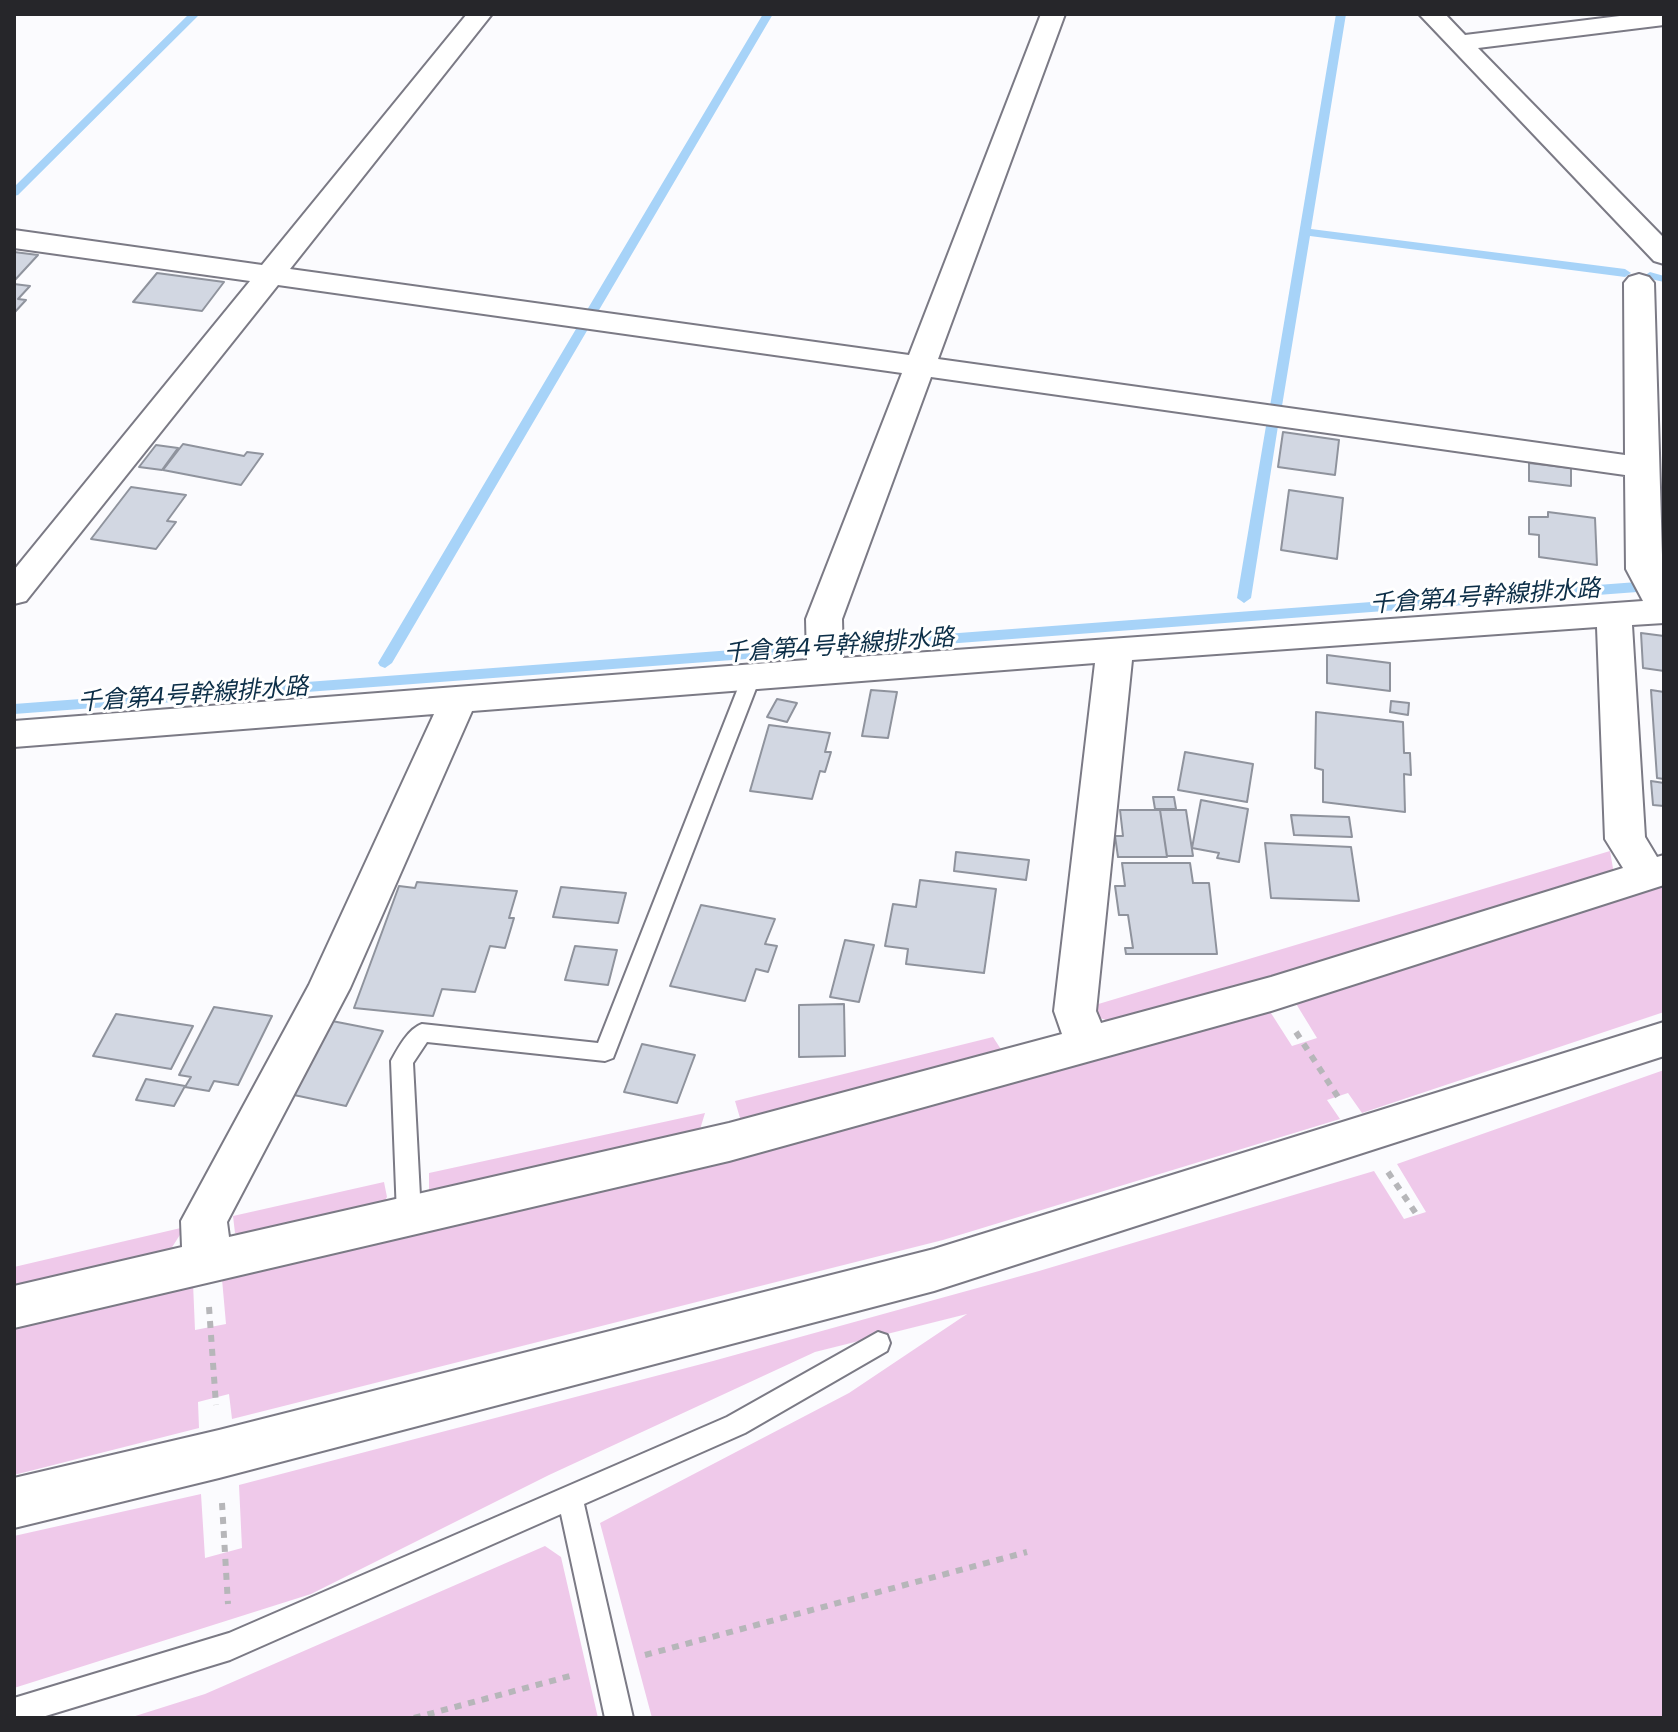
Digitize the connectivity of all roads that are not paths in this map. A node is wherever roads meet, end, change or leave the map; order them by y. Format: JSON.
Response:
{"nodes":[{"id":1,"x":480,"y":14,"type":"edge"},
{"id":2,"x":1053,"y":14,"type":"edge"},
{"id":3,"x":1431,"y":14,"type":"edge"},
{"id":4,"x":1664,"y":18,"type":"edge"},
{"id":5,"x":1460,"y":43,"type":"junction"},
{"id":6,"x":14,"y":239,"type":"edge"},
{"id":7,"x":1664,"y":255,"type":"edge"},
{"id":8,"x":269,"y":276,"type":"junction"},
{"id":9,"x":1639,"y":283,"type":"dead end"},
{"id":10,"x":919,"y":367,"type":"junction"},
{"id":11,"x":1641,"y":467,"type":"junction"},
{"id":12,"x":14,"y":593,"type":"edge"},
{"id":13,"x":1662,"y":606,"type":"edge"},
{"id":14,"x":1614,"y":616,"type":"junction"},
{"id":15,"x":1115,"y":649,"type":"junction"},
{"id":16,"x":825,"y":656,"type":"junction"},
{"id":17,"x":751,"y":678,"type":"junction"},
{"id":18,"x":459,"y":700,"type":"junction"},
{"id":19,"x":14,"y":734,"type":"edge"},
{"id":20,"x":1656,"y":873,"type":"edge"},
{"id":21,"x":1664,"y":1039,"type":"edge"},
{"id":22,"x":1087,"y":1045,"type":"junction"},
{"id":23,"x":409,"y":1215,"type":"junction"},
{"id":24,"x":207,"y":1262,"type":"junction"},
{"id":25,"x":14,"y":1307,"type":"edge"},
{"id":26,"x":878,"y":1343,"type":"dead end"},
{"id":27,"x":570,"y":1497,"type":"junction"},
{"id":28,"x":14,"y":1503,"type":"edge"},
{"id":29,"x":14,"y":1712,"type":"edge"},
{"id":30,"x":619,"y":1718,"type":"edge"}],
"edges":[{"from":1,"to":8,"type":"street"},
{"from":2,"to":10,"type":"street"},
{"from":3,"to":5,"type":"street"},
{"from":4,"to":5,"type":"street"},
{"from":5,"to":7,"type":"street"},
{"from":6,"to":8,"type":"street"},
{"from":8,"to":10,"type":"street"},
{"from":8,"to":12,"type":"street"},
{"from":9,"to":11,"type":"street"},
{"from":10,"to":11,"type":"street"},
{"from":10,"to":16,"type":"street"},
{"from":11,"to":13,"type":"street"},
{"from":13,"to":14,"type":"street"},
{"from":14,"to":15,"type":"street"},
{"from":14,"to":20,"type":"street"},
{"from":15,"to":16,"type":"street"},
{"from":15,"to":22,"type":"street"},
{"from":16,"to":17,"type":"street"},
{"from":17,"to":18,"type":"street"},
{"from":17,"to":23,"type":"lane"},
{"from":18,"to":19,"type":"street"},
{"from":18,"to":24,"type":"street"},
{"from":20,"to":22,"type":"street"},
{"from":21,"to":28,"type":"street"},
{"from":22,"to":23,"type":"street"},
{"from":23,"to":24,"type":"street"},
{"from":24,"to":25,"type":"street"},
{"from":26,"to":27,"type":"lane"},
{"from":27,"to":29,"type":"lane"},
{"from":27,"to":30,"type":"lane"}]}
